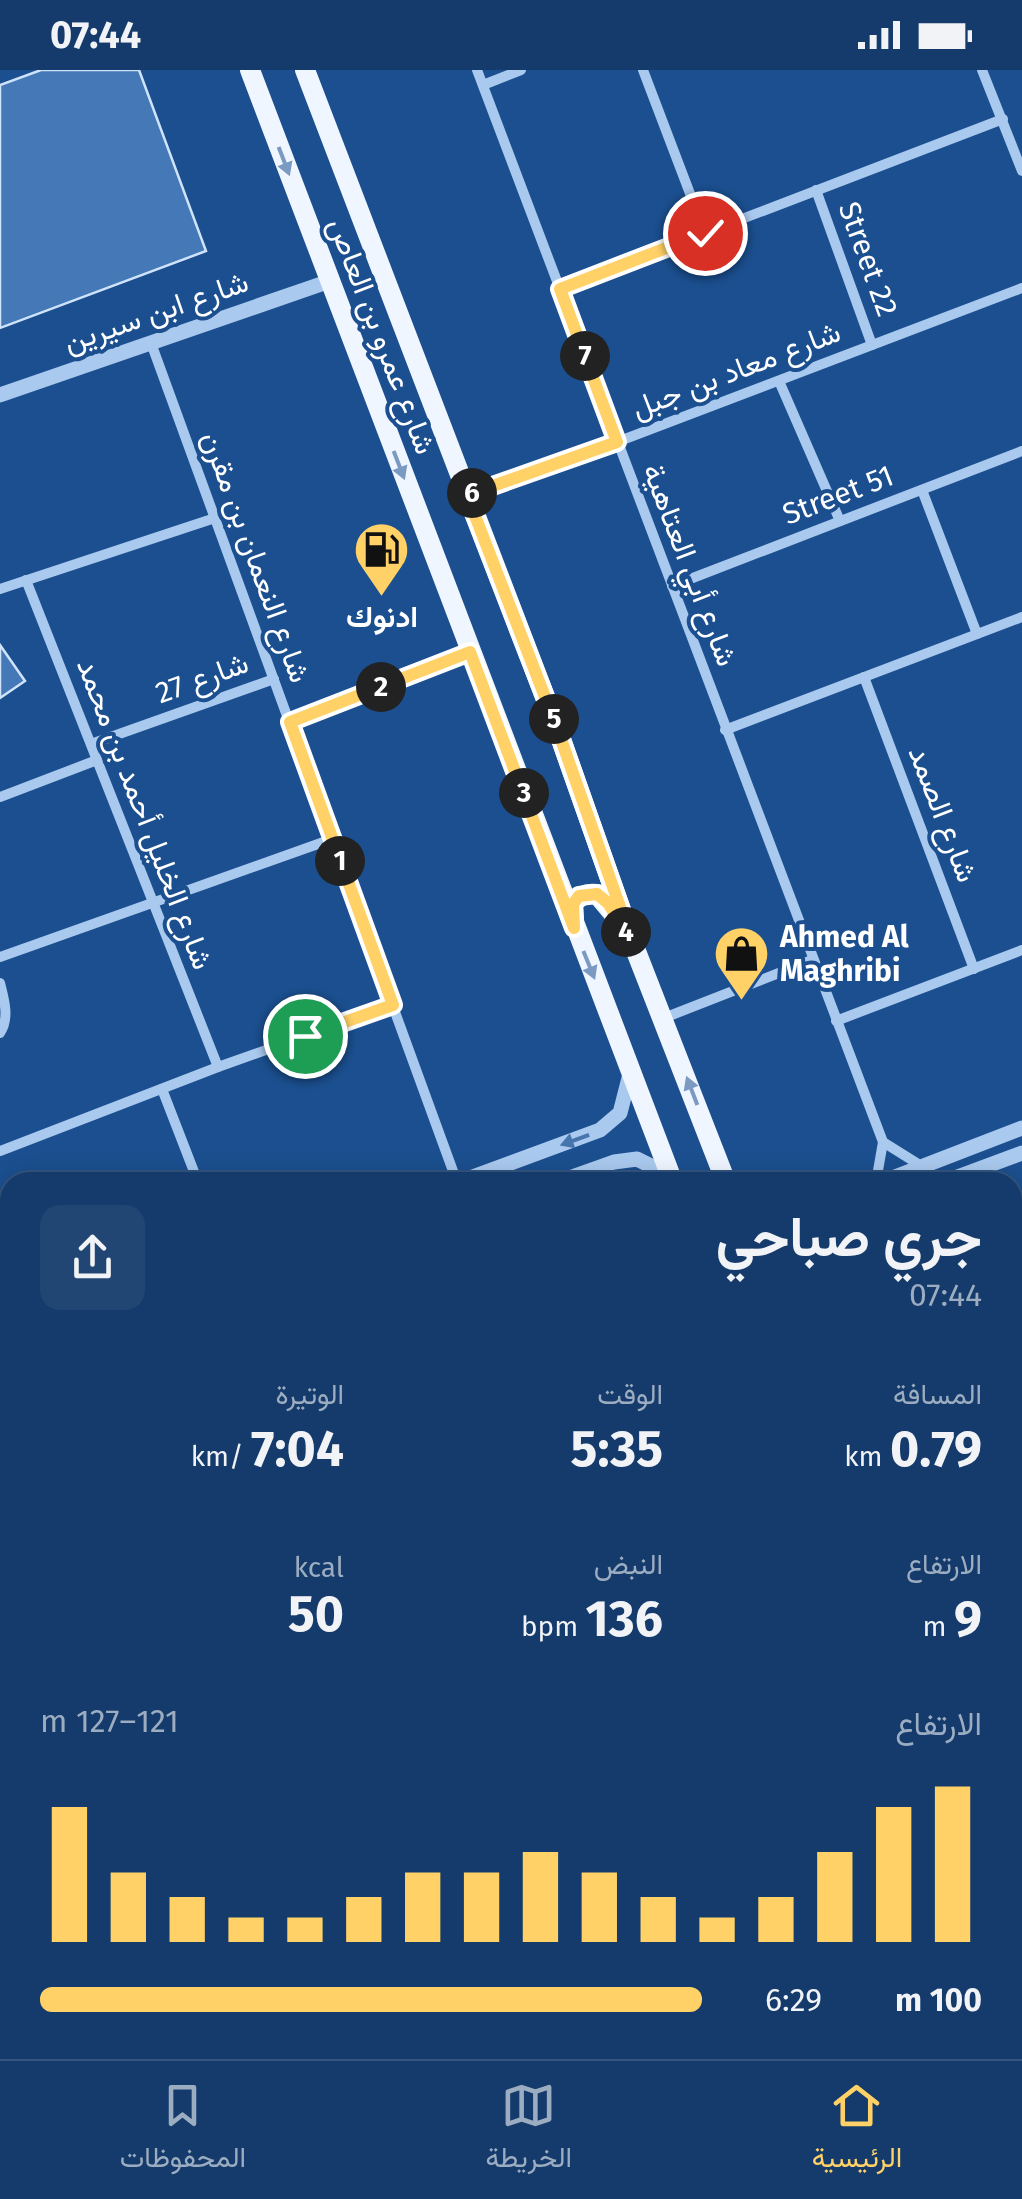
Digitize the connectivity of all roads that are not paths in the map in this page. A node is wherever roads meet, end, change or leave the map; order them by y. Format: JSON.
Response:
{"nodes":[{"id":1,"x":250,"y":70,"type":"edge"},
{"id":2,"x":305,"y":70,"type":"edge"},
{"id":3,"x":477,"y":70,"type":"edge"},
{"id":4,"x":521,"y":70,"type":"edge"},
{"id":5,"x":643,"y":70,"type":"edge"},
{"id":6,"x":982,"y":70,"type":"edge"},
{"id":7,"x":482,"y":85,"type":"junction"},
{"id":8,"x":1003,"y":119,"type":"junction"},
{"id":9,"x":1022,"y":171,"type":"edge"},
{"id":10,"x":816,"y":190,"type":"junction"},
{"id":11,"x":705,"y":233,"type":"junction"},
{"id":12,"x":330,"y":282,"type":"junction"},
{"id":13,"x":1022,"y":288,"type":"edge"},
{"id":14,"x":560,"y":289,"type":"junction"},
{"id":15,"x":152,"y":343,"type":"junction"},
{"id":16,"x":872,"y":345,"type":"junction"},
{"id":17,"x":778,"y":381,"type":"junction"},
{"id":18,"x":0,"y":395,"type":"edge"},
{"id":19,"x":617,"y":442,"type":"junction"},
{"id":20,"x":1022,"y":452,"type":"edge"},
{"id":21,"x":922,"y":490,"type":"junction"},
{"id":22,"x":467,"y":495,"type":"junction"},
{"id":23,"x":215,"y":518,"type":"junction"},
{"id":24,"x":840,"y":522,"type":"junction"},
{"id":25,"x":26,"y":580,"type":"junction"},
{"id":26,"x":672,"y":586,"type":"junction"},
{"id":27,"x":0,"y":588,"type":"edge"},
{"id":28,"x":1022,"y":617,"type":"edge"},
{"id":29,"x":978,"y":634,"type":"junction"},
{"id":30,"x":470,"y":652,"type":"junction"},
{"id":31,"x":864,"y":677,"type":"junction"},
{"id":32,"x":274,"y":680,"type":"junction"},
{"id":33,"x":290,"y":722,"type":"junction"},
{"id":34,"x":726,"y":730,"type":"junction"},
{"id":35,"x":91,"y":744,"type":"junction"},
{"id":36,"x":97,"y":760,"type":"junction"},
{"id":37,"x":0,"y":797,"type":"edge"},
{"id":38,"x":332,"y":838,"type":"junction"},
{"id":39,"x":153,"y":901,"type":"junction"},
{"id":40,"x":574,"y":928,"type":"junction"},
{"id":41,"x":632,"y":941,"type":"junction"},
{"id":42,"x":1022,"y":950,"type":"edge"},
{"id":43,"x":0,"y":957,"type":"edge"},
{"id":44,"x":812,"y":960,"type":"junction"},
{"id":45,"x":974,"y":969,"type":"junction"},
{"id":46,"x":0,"y":983,"type":"edge"},
{"id":47,"x":393,"y":1005,"type":"junction"},
{"id":48,"x":664,"y":1018,"type":"junction"},
{"id":49,"x":836,"y":1022,"type":"junction"},
{"id":50,"x":0,"y":1033,"type":"edge"},
{"id":51,"x":218,"y":1067,"type":"junction"},
{"id":52,"x":631,"y":1070,"type":"junction"},
{"id":53,"x":162,"y":1089,"type":"junction"},
{"id":54,"x":1022,"y":1128,"type":"edge"},
{"id":55,"x":883,"y":1142,"type":"junction"},
{"id":56,"x":0,"y":1150,"type":"edge"},
{"id":57,"x":1021,"y":1156,"type":"edge"},
{"id":58,"x":922,"y":1167,"type":"junction"},
{"id":59,"x":194,"y":1172,"type":"edge"},
{"id":60,"x":454,"y":1172,"type":"edge"},
{"id":61,"x":485,"y":1172,"type":"edge"},
{"id":62,"x":586,"y":1172,"type":"edge"},
{"id":63,"x":658,"y":1172,"type":"edge"},
{"id":64,"x":669,"y":1172,"type":"edge"},
{"id":65,"x":722,"y":1172,"type":"edge"},
{"id":66,"x":881,"y":1172,"type":"edge"},
{"id":67,"x":908,"y":1172,"type":"edge"},
{"id":68,"x":974,"y":1172,"type":"edge"}],
"edges":[{"from":1,"to":12,"type":"main road","name":"شارع عمرو بن العاص","one_way":true},
{"from":2,"to":22,"type":"main road","name":"شارع عمرو بن العاص"},
{"from":3,"to":7,"type":"street","name":"شارع أبي العتاهية"},
{"from":4,"to":7,"type":"street"},
{"from":5,"to":11,"type":"street"},
{"from":6,"to":8,"type":"street"},
{"from":7,"to":14,"type":"street","name":"شارع أبي العتاهية"},
{"from":8,"to":9,"type":"street"},
{"from":8,"to":10,"type":"street"},
{"from":10,"to":11,"type":"street"},
{"from":10,"to":16,"type":"street","name":"Street 22"},
{"from":11,"to":14,"type":"street"},
{"from":12,"to":15,"type":"street","name":"شارع ابن سيرين"},
{"from":12,"to":30,"type":"main road","name":"شارع عمرو بن العاص","one_way":true},
{"from":13,"to":16,"type":"street","name":"شارع معاد بن جبل"},
{"from":14,"to":19,"type":"street","name":"شارع أبي العتاهية"},
{"from":15,"to":18,"type":"street","name":"شارع ابن سيرين"},
{"from":15,"to":23,"type":"street","name":"شارع النعمان بن مقرن"},
{"from":16,"to":17,"type":"street","name":"شارع معاد بن جبل"},
{"from":17,"to":19,"type":"street","name":"شارع معاد بن جبل"},
{"from":17,"to":24,"type":"street"},
{"from":19,"to":22,"type":"street","name":"شارع معاد بن جبل"},
{"from":19,"to":26,"type":"street","name":"شارع أبي العتاهية"},
{"from":20,"to":21,"type":"street","name":"Street 51"},
{"from":21,"to":24,"type":"street","name":"Street 51"},
{"from":21,"to":29,"type":"street"},
{"from":22,"to":41,"type":"main road","name":"شارع عمرو بن العاص"},
{"from":23,"to":25,"type":"street"},
{"from":23,"to":32,"type":"street","name":"شارع النعمان بن مقرن"},
{"from":24,"to":26,"type":"street","name":"Street 51"},
{"from":25,"to":27,"type":"street"},
{"from":25,"to":35,"type":"street","name":"شارع الخليل أحمد بن محمد"},
{"from":26,"to":34,"type":"street","name":"شارع أبي العتاهية"},
{"from":28,"to":29,"type":"street"},
{"from":29,"to":31,"type":"street"},
{"from":30,"to":33,"type":"street"},
{"from":30,"to":40,"type":"main road","name":"شارع عمرو بن العاص"},
{"from":31,"to":34,"type":"street"},
{"from":31,"to":45,"type":"street","name":"شارع الصمد"},
{"from":32,"to":33,"type":"street","name":"شارع النعمان بن مقرن"},
{"from":32,"to":35,"type":"street","name":"شارع 27"},
{"from":33,"to":38,"type":"street","name":"شارع النعمان بن مقرن"},
{"from":34,"to":44,"type":"street","name":"شارع أبي العتاهية"},
{"from":35,"to":36,"type":"street","name":"شارع الخليل أحمد بن محمد"},
{"from":36,"to":37,"type":"street"},
{"from":36,"to":39,"type":"street","name":"شارع الخليل أحمد بن محمد"},
{"from":38,"to":39,"type":"street"},
{"from":38,"to":47,"type":"street","name":"شارع النعمان بن مقرن"},
{"from":39,"to":43,"type":"street"},
{"from":39,"to":51,"type":"street","name":"شارع الخليل أحمد بن محمد"},
{"from":40,"to":41,"type":"main road"},
{"from":40,"to":52,"type":"main road","name":"شارع عمرو بن العاص","one_way":true},
{"from":41,"to":48,"type":"main road","name":"شارع عمرو بن العاص"},
{"from":42,"to":45,"type":"street"},
{"from":44,"to":48,"type":"street"},
{"from":44,"to":49,"type":"street","name":"شارع أبي العتاهية"},
{"from":45,"to":49,"type":"street"},
{"from":46,"to":50,"type":"street"},
{"from":47,"to":51,"type":"street"},
{"from":47,"to":60,"type":"street","name":"شارع النعمان بن مقرن"},
{"from":65,"to":48,"type":"main road","name":"شارع عمرو بن العاص","one_way":true},
{"from":49,"to":55,"type":"street","name":"شارع أبي العتاهية"},
{"from":51,"to":53,"type":"street"},
{"from":52,"to":61,"type":"street","one_way":true},
{"from":52,"to":64,"type":"main road","name":"شارع عمرو بن العاص"},
{"from":53,"to":56,"type":"street"},
{"from":53,"to":59,"type":"street"},
{"from":54,"to":58,"type":"street"},
{"from":55,"to":58,"type":"street"},
{"from":55,"to":66,"type":"street"},
{"from":57,"to":68,"type":"street"},
{"from":58,"to":67,"type":"street"},
{"from":62,"to":63,"type":"street"}]}
